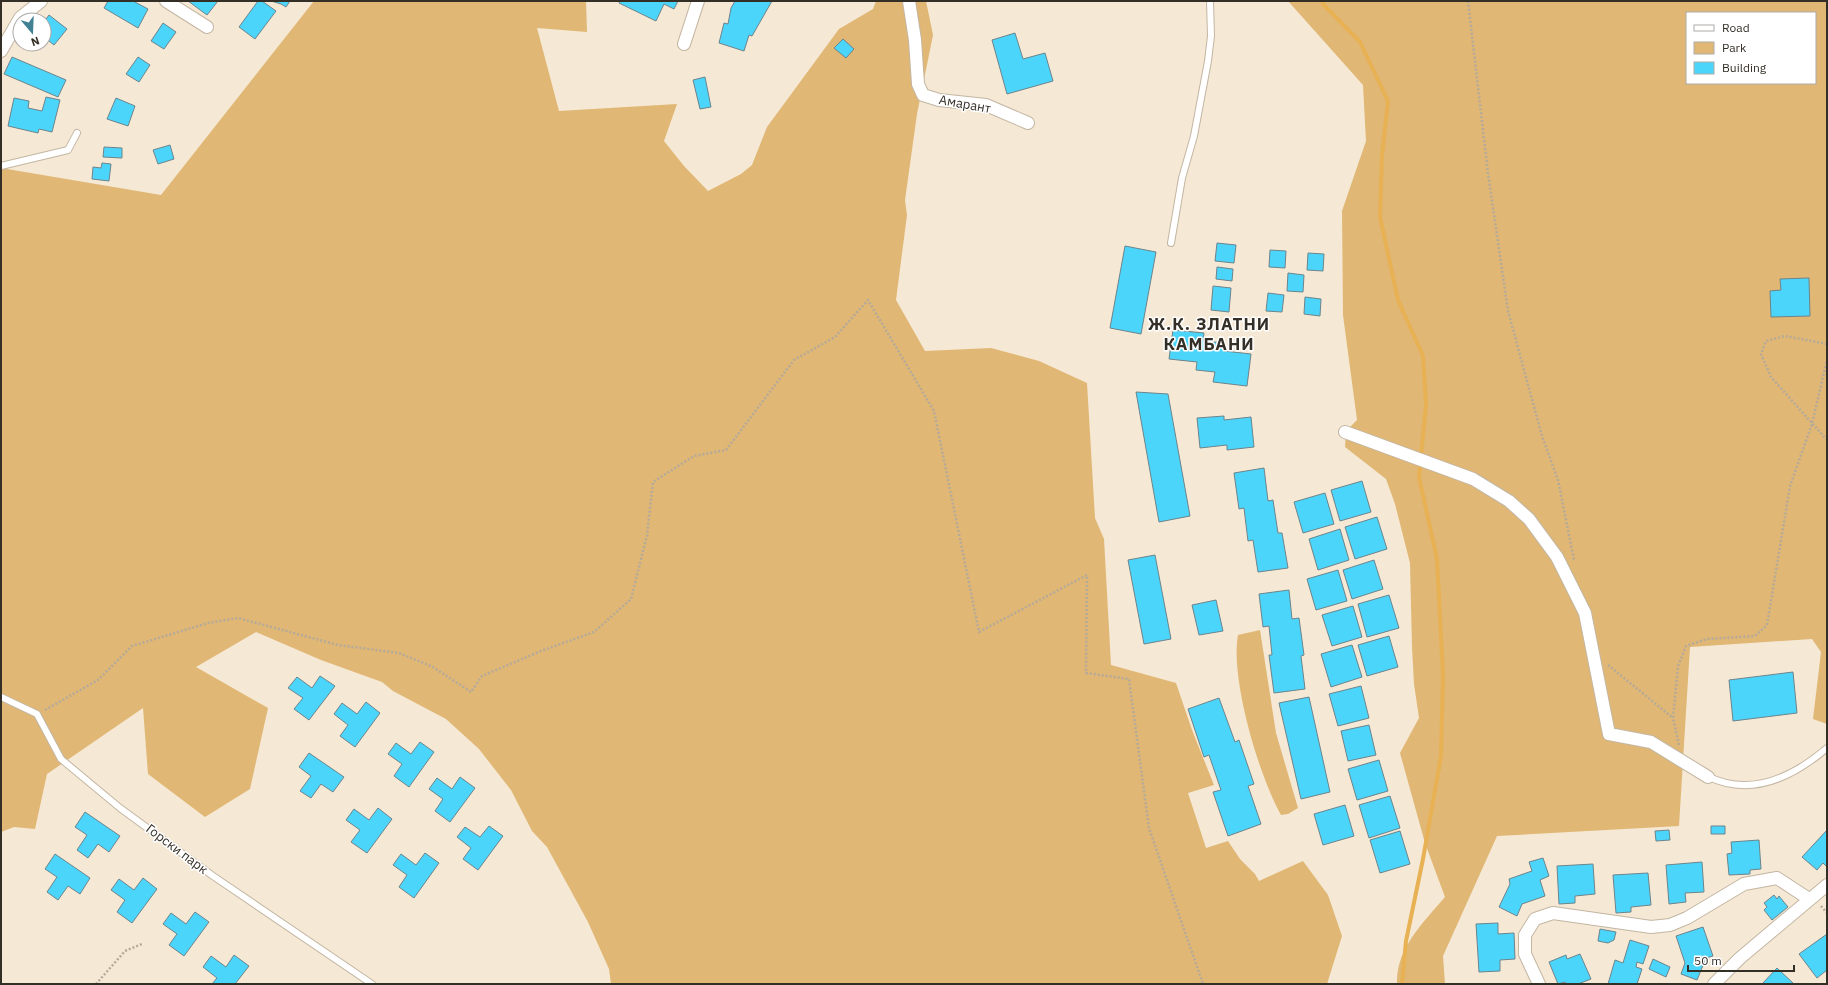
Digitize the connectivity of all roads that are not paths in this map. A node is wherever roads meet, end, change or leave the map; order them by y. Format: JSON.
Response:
{"nodes":[{"id":1,"x":41,"y":1,"type":"edge"},
{"id":2,"x":166,"y":1,"type":"edge"},
{"id":3,"x":698,"y":1,"type":"edge"},
{"id":4,"x":909,"y":1,"type":"edge"},
{"id":5,"x":1210,"y":1,"type":"edge"},
{"id":6,"x":207,"y":27,"type":"dead end"},
{"id":7,"x":684,"y":44,"type":"dead end"},
{"id":8,"x":1,"y":51,"type":"edge"},
{"id":9,"x":1028,"y":123,"type":"dead end"},
{"id":10,"x":77,"y":133,"type":"dead end"},
{"id":11,"x":1,"y":166,"type":"edge"},
{"id":12,"x":1171,"y":243,"type":"dead end"},
{"id":13,"x":1346,"y":432,"type":"dead end"},
{"id":14,"x":1,"y":697,"type":"edge"},
{"id":15,"x":1827,"y":748,"type":"edge"},
{"id":16,"x":1708,"y":776,"type":"joint"},
{"id":17,"x":1827,"y":885,"type":"edge"},
{"id":18,"x":1809,"y":899,"type":"junction"},
{"id":19,"x":372,"y":984,"type":"edge"},
{"id":20,"x":1539,"y":984,"type":"edge"},
{"id":21,"x":1714,"y":984,"type":"edge"}],
"edges":[{"from":1,"to":8,"type":"street"},
{"from":2,"to":6,"type":"street"},
{"from":3,"to":7,"type":"street"},
{"from":4,"to":9,"type":"street","name":"Амарант"},
{"from":5,"to":12,"type":"lane"},
{"from":10,"to":11,"type":"lane"},
{"from":13,"to":16,"type":"street"},
{"from":14,"to":19,"type":"lane","name":"Горски парк"},
{"from":15,"to":16,"type":"lane"},
{"from":17,"to":18,"type":"street"},
{"from":18,"to":20,"type":"street"},
{"from":18,"to":21,"type":"street"}]}
